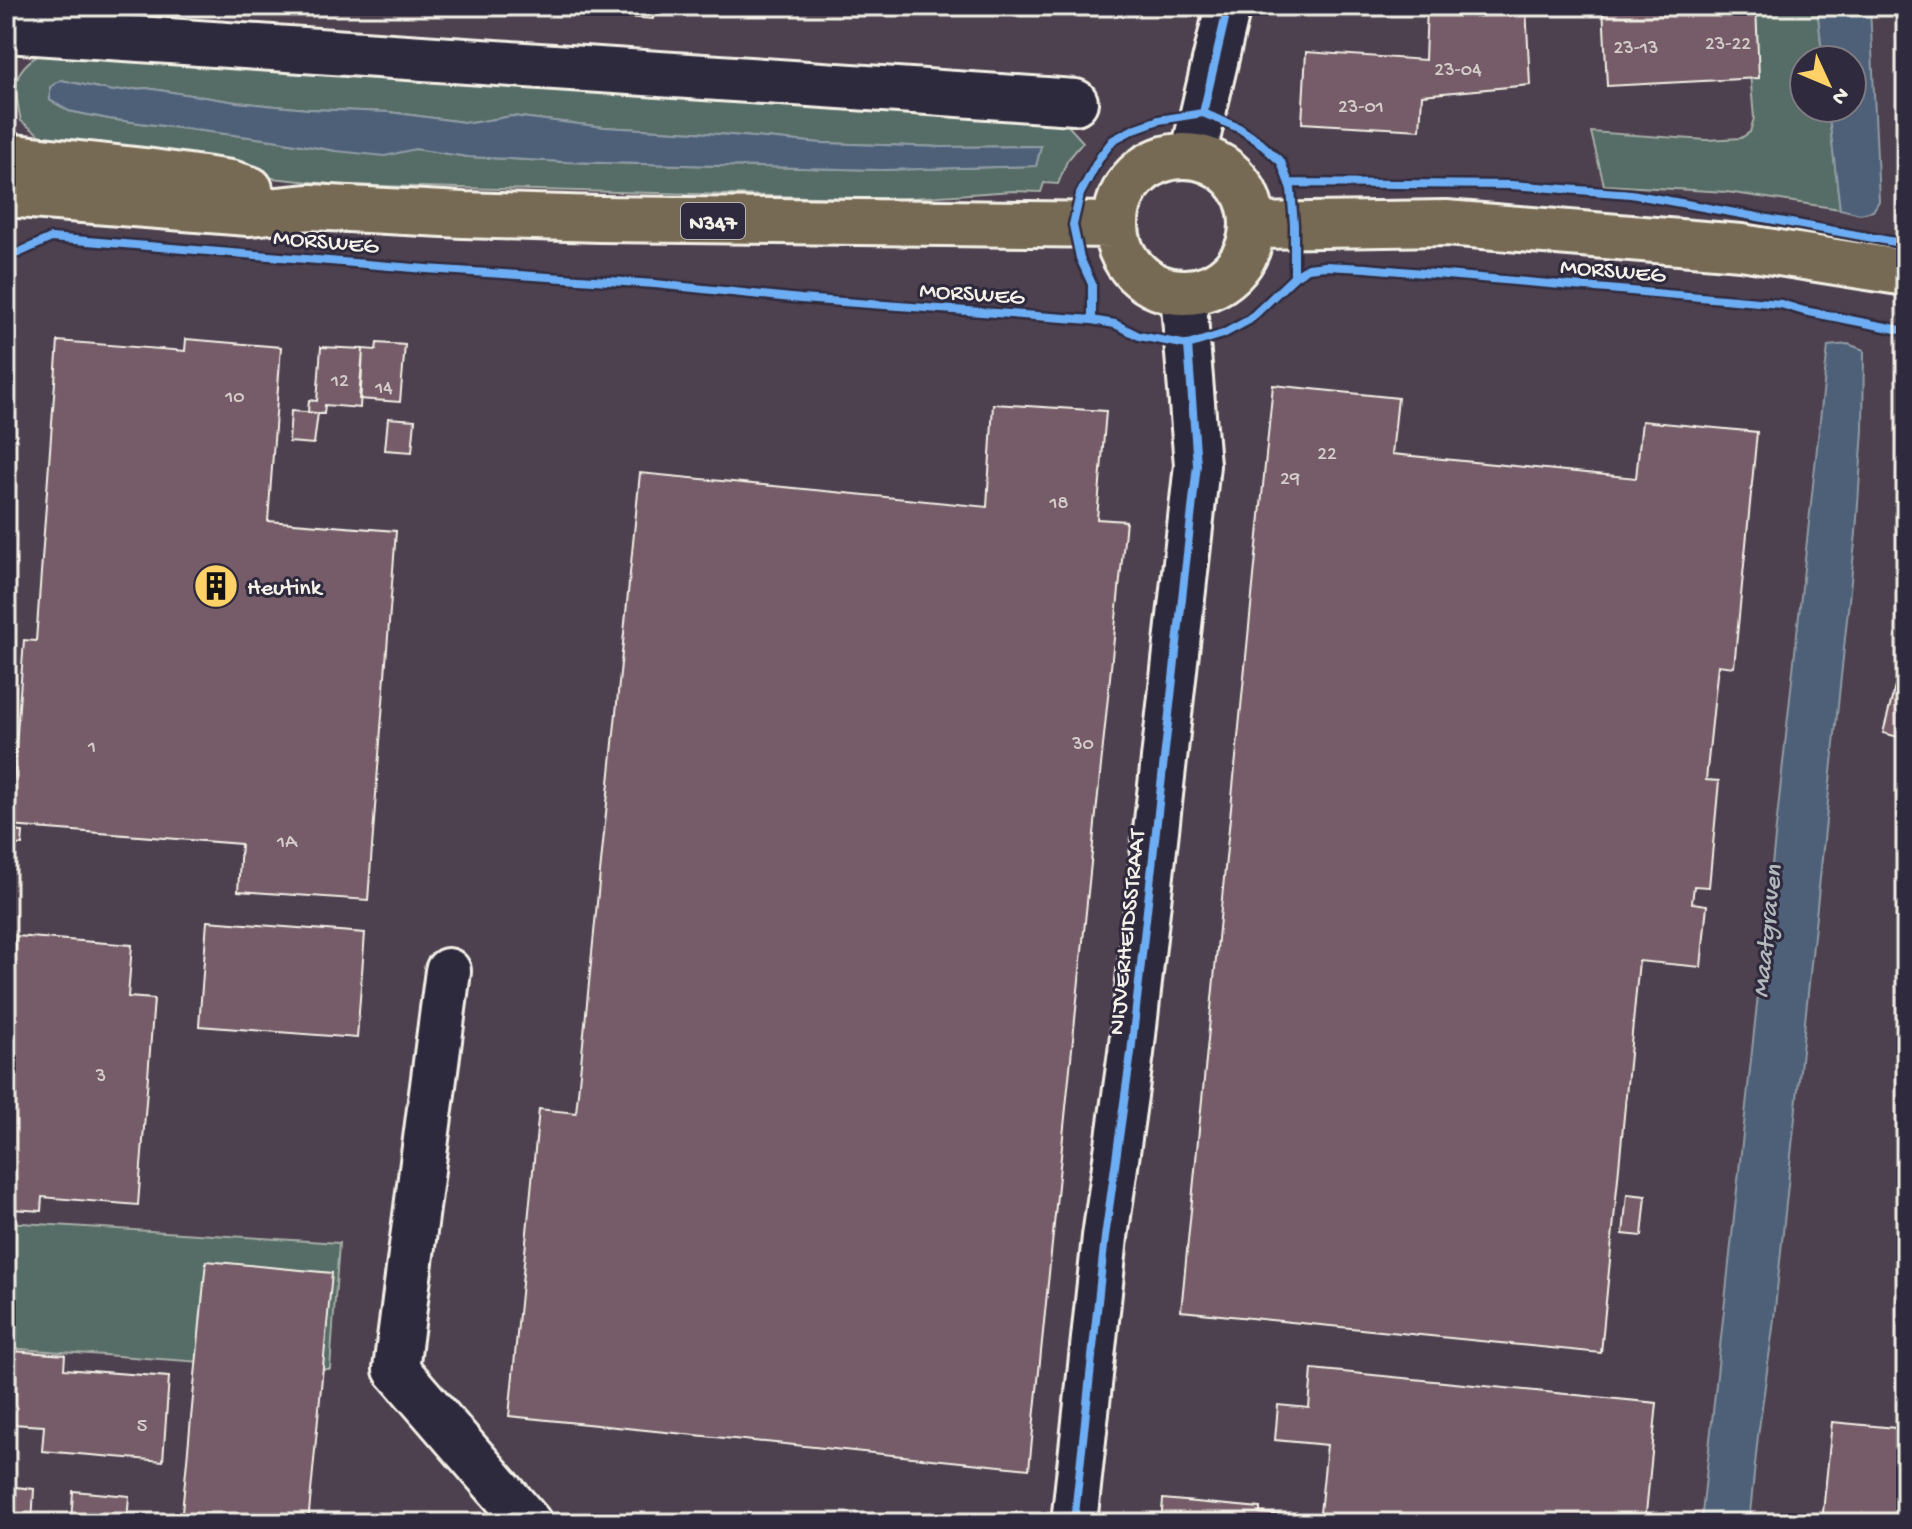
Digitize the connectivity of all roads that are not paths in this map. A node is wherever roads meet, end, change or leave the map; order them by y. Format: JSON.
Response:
{"nodes":[{"id":1,"x":1228,"y":6,"type":"edge"},
{"id":2,"x":6,"y":30,"type":"edge"},
{"id":3,"x":1075,"y":102,"type":"dead end"},
{"id":4,"x":6,"y":156,"type":"edge"},
{"id":5,"x":1193,"y":156,"type":"junction"},
{"id":6,"x":6,"y":194,"type":"edge"},
{"id":7,"x":310,"y":207,"type":"junction"},
{"id":8,"x":1116,"y":225,"type":"junction"},
{"id":9,"x":1253,"y":226,"type":"junction"},
{"id":10,"x":1906,"y":273,"type":"edge"},
{"id":11,"x":1183,"y":292,"type":"junction"},
{"id":12,"x":448,"y":971,"type":"dead end"},
{"id":13,"x":529,"y":1523,"type":"edge"},
{"id":14,"x":1074,"y":1523,"type":"edge"}],
"edges":[{"from":1,"to":5,"type":"street"},
{"from":2,"to":3,"type":"street"},
{"from":4,"to":7,"type":"main road","name":"MORSWEG","number":"N347"},
{"from":5,"to":8,"type":"main road"},
{"from":5,"to":9,"type":"main road"},
{"from":6,"to":7,"type":"main road","name":"MORSWEG","number":"N347"},
{"from":7,"to":8,"type":"main road","name":"MORSWEG","number":"N347"},
{"from":8,"to":11,"type":"main road"},
{"from":9,"to":10,"type":"main road","name":"MORSWEG"},
{"from":9,"to":11,"type":"main road"},
{"from":11,"to":14,"type":"street","name":"NIJVERHEIDSSTRAAT"},
{"from":12,"to":13,"type":"street"}]}
